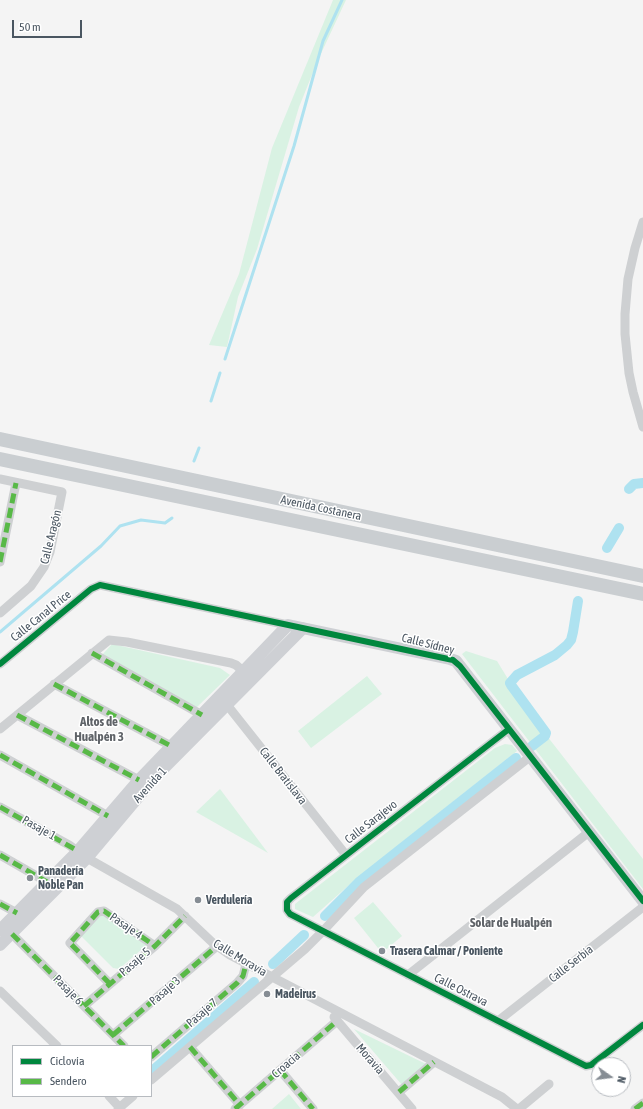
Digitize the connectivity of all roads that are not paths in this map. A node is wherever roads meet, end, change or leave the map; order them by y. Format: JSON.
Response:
{"nodes":[{"id":1,"x":643,"y":222,"type":"edge"},
{"id":2,"x":643,"y":427,"type":"edge"},
{"id":3,"x":0,"y":439,"type":"edge"},
{"id":4,"x":0,"y":459,"type":"edge"},
{"id":5,"x":0,"y":479,"type":"edge"},
{"id":6,"x":16,"y":483,"type":"junction"},
{"id":7,"x":0,"y":562,"type":"edge"},
{"id":8,"x":643,"y":576,"type":"edge"},
{"id":9,"x":97,"y":586,"type":"joint"},
{"id":10,"x":643,"y":594,"type":"edge"},
{"id":11,"x":0,"y":613,"type":"edge"},
{"id":12,"x":288,"y":625,"type":"junction"},
{"id":13,"x":303,"y":628,"type":"junction"},
{"id":14,"x":92,"y":653,"type":"junction"},
{"id":15,"x":0,"y":664,"type":"edge"},
{"id":16,"x":244,"y":672,"type":"junction"},
{"id":17,"x":54,"y":684,"type":"junction"},
{"id":18,"x":224,"y":700,"type":"junction"},
{"id":19,"x":17,"y":715,"type":"junction"},
{"id":20,"x":202,"y":715,"type":"junction"},
{"id":21,"x":0,"y":729,"type":"edge"},
{"id":22,"x":509,"y":729,"type":"junction"},
{"id":23,"x":171,"y":746,"type":"junction"},
{"id":24,"x":0,"y":755,"type":"edge"},
{"id":25,"x":530,"y":756,"type":"junction"},
{"id":26,"x":139,"y":780,"type":"junction"},
{"id":27,"x":0,"y":807,"type":"edge"},
{"id":28,"x":108,"y":816,"type":"junction"},
{"id":29,"x":589,"y":832,"type":"junction"},
{"id":30,"x":0,"y":855,"type":"edge"},
{"id":31,"x":82,"y":855,"type":"junction"},
{"id":32,"x":346,"y":855,"type":"junction"},
{"id":33,"x":47,"y":882,"type":"junction"},
{"id":34,"x":643,"y":901,"type":"edge"},
{"id":35,"x":0,"y":904,"type":"edge"},
{"id":36,"x":643,"y":907,"type":"edge"},
{"id":37,"x":16,"y":913,"type":"junction"},
{"id":38,"x":185,"y":916,"type":"junction"},
{"id":39,"x":323,"y":931,"type":"junction"},
{"id":40,"x":6,"y":932,"type":"edge"},
{"id":41,"x":0,"y":945,"type":"edge"},
{"id":42,"x":155,"y":946,"type":"junction"},
{"id":43,"x":216,"y":946,"type":"junction"},
{"id":44,"x":246,"y":964,"type":"junction"},
{"id":45,"x":408,"y":975,"type":"junction"},
{"id":46,"x":271,"y":978,"type":"junction"},
{"id":47,"x":110,"y":984,"type":"junction"},
{"id":48,"x":0,"y":990,"type":"edge"},
{"id":49,"x":84,"y":1006,"type":"junction"},
{"id":50,"x":330,"y":1008,"type":"junction"},
{"id":51,"x":337,"y":1021,"type":"junction"},
{"id":52,"x":498,"y":1021,"type":"junction"},
{"id":53,"x":643,"y":1025,"type":"edge"},
{"id":54,"x":113,"y":1035,"type":"junction"},
{"id":55,"x":56,"y":1045,"type":"edge"},
{"id":56,"x":123,"y":1045,"type":"edge"},
{"id":57,"x":190,"y":1047,"type":"junction"},
{"id":58,"x":152,"y":1056,"type":"edge"},
{"id":59,"x":434,"y":1062,"type":"junction"},
{"id":60,"x":280,"y":1070,"type":"junction"},
{"id":61,"x":152,"y":1079,"type":"edge"},
{"id":62,"x":550,"y":1084,"type":"dead end"},
{"id":63,"x":398,"y":1092,"type":"junction"},
{"id":64,"x":110,"y":1097,"type":"edge"},
{"id":65,"x":132,"y":1097,"type":"edge"},
{"id":66,"x":238,"y":1107,"type":"edge"},
{"id":67,"x":119,"y":1108,"type":"edge"},
{"id":68,"x":313,"y":1109,"type":"edge"},
{"id":69,"x":412,"y":1109,"type":"edge"},
{"id":70,"x":518,"y":1109,"type":"edge"}],
"edges":[{"from":1,"to":2,"type":"street"},
{"from":3,"to":8,"type":"main road","name":"Avenida Costanera"},
{"from":4,"to":10,"type":"main road","name":"Avenida Costanera"},
{"from":5,"to":6,"type":"street"},
{"from":6,"to":7,"type":"street"},
{"from":6,"to":11,"type":"street","name":"Calle Aragón"},
{"from":9,"to":12,"type":"street","name":"Calle Sídney"},
{"from":9,"to":15,"type":"street","name":"Calle Canal Price"},
{"from":12,"to":13,"type":"street","name":"Calle Sídney"},
{"from":12,"to":16,"type":"street","name":"Avenida 1"},
{"from":13,"to":18,"type":"street","name":"Avenida 1"},
{"from":13,"to":22,"type":"street","name":"Calle Sídney"},
{"from":14,"to":16,"type":"street"},
{"from":14,"to":17,"type":"street"},
{"from":14,"to":20,"type":"street"},
{"from":16,"to":18,"type":"street","name":"Avenida 1"},
{"from":17,"to":19,"type":"street"},
{"from":17,"to":23,"type":"street"},
{"from":18,"to":20,"type":"street","name":"Avenida 1"},
{"from":18,"to":31,"type":"street","name":"Avenida 1"},
{"from":18,"to":32,"type":"street","name":"Calle Bratislava"},
{"from":19,"to":21,"type":"street"},
{"from":19,"to":26,"type":"street"},
{"from":20,"to":23,"type":"street","name":"Avenida 1"},
{"from":22,"to":25,"type":"street","name":"Calle Sídney"},
{"from":22,"to":32,"type":"street","name":"Calle Sarajevo"},
{"from":23,"to":26,"type":"street","name":"Avenida 1"},
{"from":24,"to":28,"type":"street"},
{"from":25,"to":29,"type":"street","name":"Calle Sídney"},
{"from":25,"to":39,"type":"street"},
{"from":26,"to":28,"type":"street","name":"Avenida 1"},
{"from":27,"to":31,"type":"street","name":"Pasaje 1"},
{"from":28,"to":31,"type":"street","name":"Avenida 1"},
{"from":29,"to":34,"type":"street","name":"Calle Sídney"},
{"from":29,"to":45,"type":"street"},
{"from":30,"to":33,"type":"street"},
{"from":31,"to":33,"type":"street","name":"Avenida 1"},
{"from":31,"to":38,"type":"street","name":"Calle Moravia"},
{"from":31,"to":40,"type":"street","name":"Avenida 1"},
{"from":32,"to":39,"type":"street","name":"Calle Sarajevo"},
{"from":33,"to":37,"type":"street","name":"Avenida 1"},
{"from":35,"to":37,"type":"street"},
{"from":36,"to":52,"type":"street","name":"Calle Serbia"},
{"from":37,"to":40,"type":"street","name":"Avenida 1"},
{"from":38,"to":42,"type":"street","name":"Pasaje 5"},
{"from":38,"to":43,"type":"street","name":"Calle Moravia"},
{"from":39,"to":45,"type":"street","name":"Calle Ostrava"},
{"from":39,"to":46,"type":"street"},
{"from":40,"to":41,"type":"street","name":"Avenida 1"},
{"from":40,"to":49,"type":"street","name":"Pasaje 6"},
{"from":42,"to":47,"type":"street","name":"Pasaje 5"},
{"from":42,"to":47,"type":"street","name":"Pasaje 4"},
{"from":43,"to":44,"type":"street","name":"Calle Moravia"},
{"from":43,"to":54,"type":"street","name":"Pasaje 3"},
{"from":44,"to":46,"type":"street","name":"Calle Moravia"},
{"from":44,"to":58,"type":"street","name":"Pasaje 7"},
{"from":45,"to":52,"type":"street","name":"Calle Ostrava"},
{"from":46,"to":50,"type":"street","name":"Calle Moravia"},
{"from":46,"to":57,"type":"street"},
{"from":47,"to":49,"type":"street","name":"Pasaje 5"},
{"from":48,"to":55,"type":"street"},
{"from":49,"to":54,"type":"street","name":"Pasaje 6"},
{"from":50,"to":51,"type":"street","name":"Moravia"},
{"from":50,"to":59,"type":"street","name":"Calle Moravia"},
{"from":51,"to":60,"type":"street","name":"Croacia"},
{"from":51,"to":63,"type":"street","name":"Moravia"},
{"from":52,"to":53,"type":"street","name":"Calle Ostrava"},
{"from":54,"to":56,"type":"street","name":"Pasaje 6"},
{"from":57,"to":61,"type":"street"},
{"from":57,"to":66,"type":"street"},
{"from":59,"to":63,"type":"street"},
{"from":59,"to":70,"type":"street","name":"Calle Moravia"},
{"from":60,"to":66,"type":"street","name":"Croacia"},
{"from":60,"to":68,"type":"street"},
{"from":62,"to":70,"type":"street"},
{"from":63,"to":69,"type":"street","name":"Moravia"},
{"from":64,"to":67,"type":"street"},
{"from":65,"to":67,"type":"street"}]}
